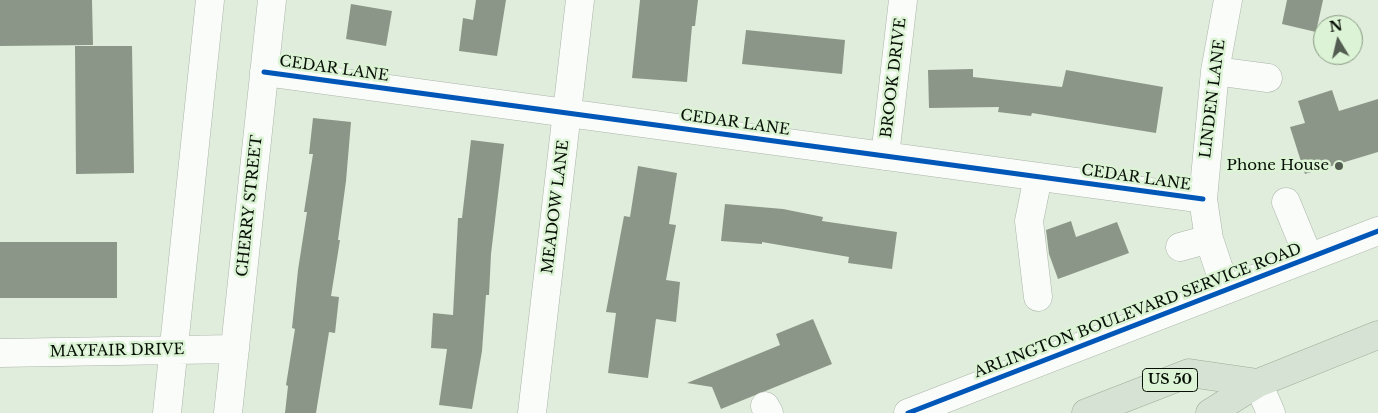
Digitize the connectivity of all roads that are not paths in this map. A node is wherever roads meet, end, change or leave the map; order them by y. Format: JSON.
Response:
{"nodes":[{"id":1,"x":210,"y":0,"type":"edge"},
{"id":2,"x":272,"y":0,"type":"edge"},
{"id":3,"x":580,"y":0,"type":"edge"},
{"id":4,"x":903,"y":0,"type":"edge"},
{"id":5,"x":1228,"y":0,"type":"edge"},
{"id":6,"x":1215,"y":71,"type":"junction"},
{"id":7,"x":264,"y":72,"type":"junction"},
{"id":8,"x":1268,"y":78,"type":"dead end"},
{"id":9,"x":567,"y":113,"type":"junction"},
{"id":10,"x":885,"y":156,"type":"junction"},
{"id":11,"x":1038,"y":177,"type":"junction"},
{"id":12,"x":1203,"y":199,"type":"junction"},
{"id":13,"x":1286,"y":202,"type":"dead end"},
{"id":14,"x":1378,"y":231,"type":"edge"},
{"id":15,"x":1209,"y":239,"type":"junction"},
{"id":16,"x":1180,"y":247,"type":"dead end"},
{"id":17,"x":1309,"y":258,"type":"junction"},
{"id":18,"x":1226,"y":290,"type":"junction"},
{"id":19,"x":1038,"y":297,"type":"dead end"},
{"id":20,"x":1378,"y":335,"type":"edge"},
{"id":21,"x":175,"y":350,"type":"junction"},
{"id":22,"x":234,"y":350,"type":"junction"},
{"id":23,"x":0,"y":353,"type":"edge"},
{"id":24,"x":1258,"y":383,"type":"junction"},
{"id":25,"x":168,"y":413,"type":"edge"},
{"id":26,"x":228,"y":413,"type":"edge"},
{"id":27,"x":532,"y":413,"type":"edge"},
{"id":28,"x":908,"y":413,"type":"edge"},
{"id":29,"x":1086,"y":413,"type":"edge"},
{"id":30,"x":1210,"y":413,"type":"edge"},
{"id":31,"x":1270,"y":413,"type":"edge"}],
"edges":[{"from":1,"to":21,"type":"street"},
{"from":2,"to":7,"type":"street","name":"CHERRY STREET"},
{"from":3,"to":9,"type":"street","name":"MEADOW LANE"},
{"from":4,"to":10,"type":"street","name":"BROOK DRIVE"},
{"from":5,"to":6,"type":"street","name":"LINDEN LANE"},
{"from":6,"to":8,"type":"street"},
{"from":6,"to":12,"type":"street","name":"LINDEN LANE"},
{"from":7,"to":9,"type":"street","name":"CEDAR LANE"},
{"from":7,"to":22,"type":"street","name":"CHERRY STREET"},
{"from":9,"to":10,"type":"street","name":"CEDAR LANE"},
{"from":9,"to":27,"type":"street","name":"MEADOW LANE"},
{"from":10,"to":11,"type":"street","name":"CEDAR LANE"},
{"from":11,"to":12,"type":"street","name":"CEDAR LANE"},
{"from":11,"to":19,"type":"street"},
{"from":12,"to":15,"type":"street","name":"LINDEN LANE"},
{"from":13,"to":17,"type":"street"},
{"from":14,"to":17,"type":"street","name":"ARLINGTON BOULEVARD SERVICE ROAD"},
{"from":15,"to":16,"type":"street"},
{"from":15,"to":18,"type":"street","name":"LINDEN LANE"},
{"from":17,"to":18,"type":"street","name":"ARLINGTON BOULEVARD SERVICE ROAD"},
{"from":18,"to":28,"type":"street","name":"ARLINGTON BOULEVARD SERVICE ROAD"},
{"from":20,"to":24,"type":"highway"},
{"from":21,"to":22,"type":"street","name":"MAYFAIR DRIVE"},
{"from":21,"to":23,"type":"street","name":"MAYFAIR DRIVE"},
{"from":21,"to":25,"type":"street"},
{"from":22,"to":26,"type":"street","name":"CHERRY STREET"},
{"from":24,"to":29,"type":"highway","number":"US 50"},
{"from":24,"to":30,"type":"highway"},
{"from":24,"to":31,"type":"street"}]}
